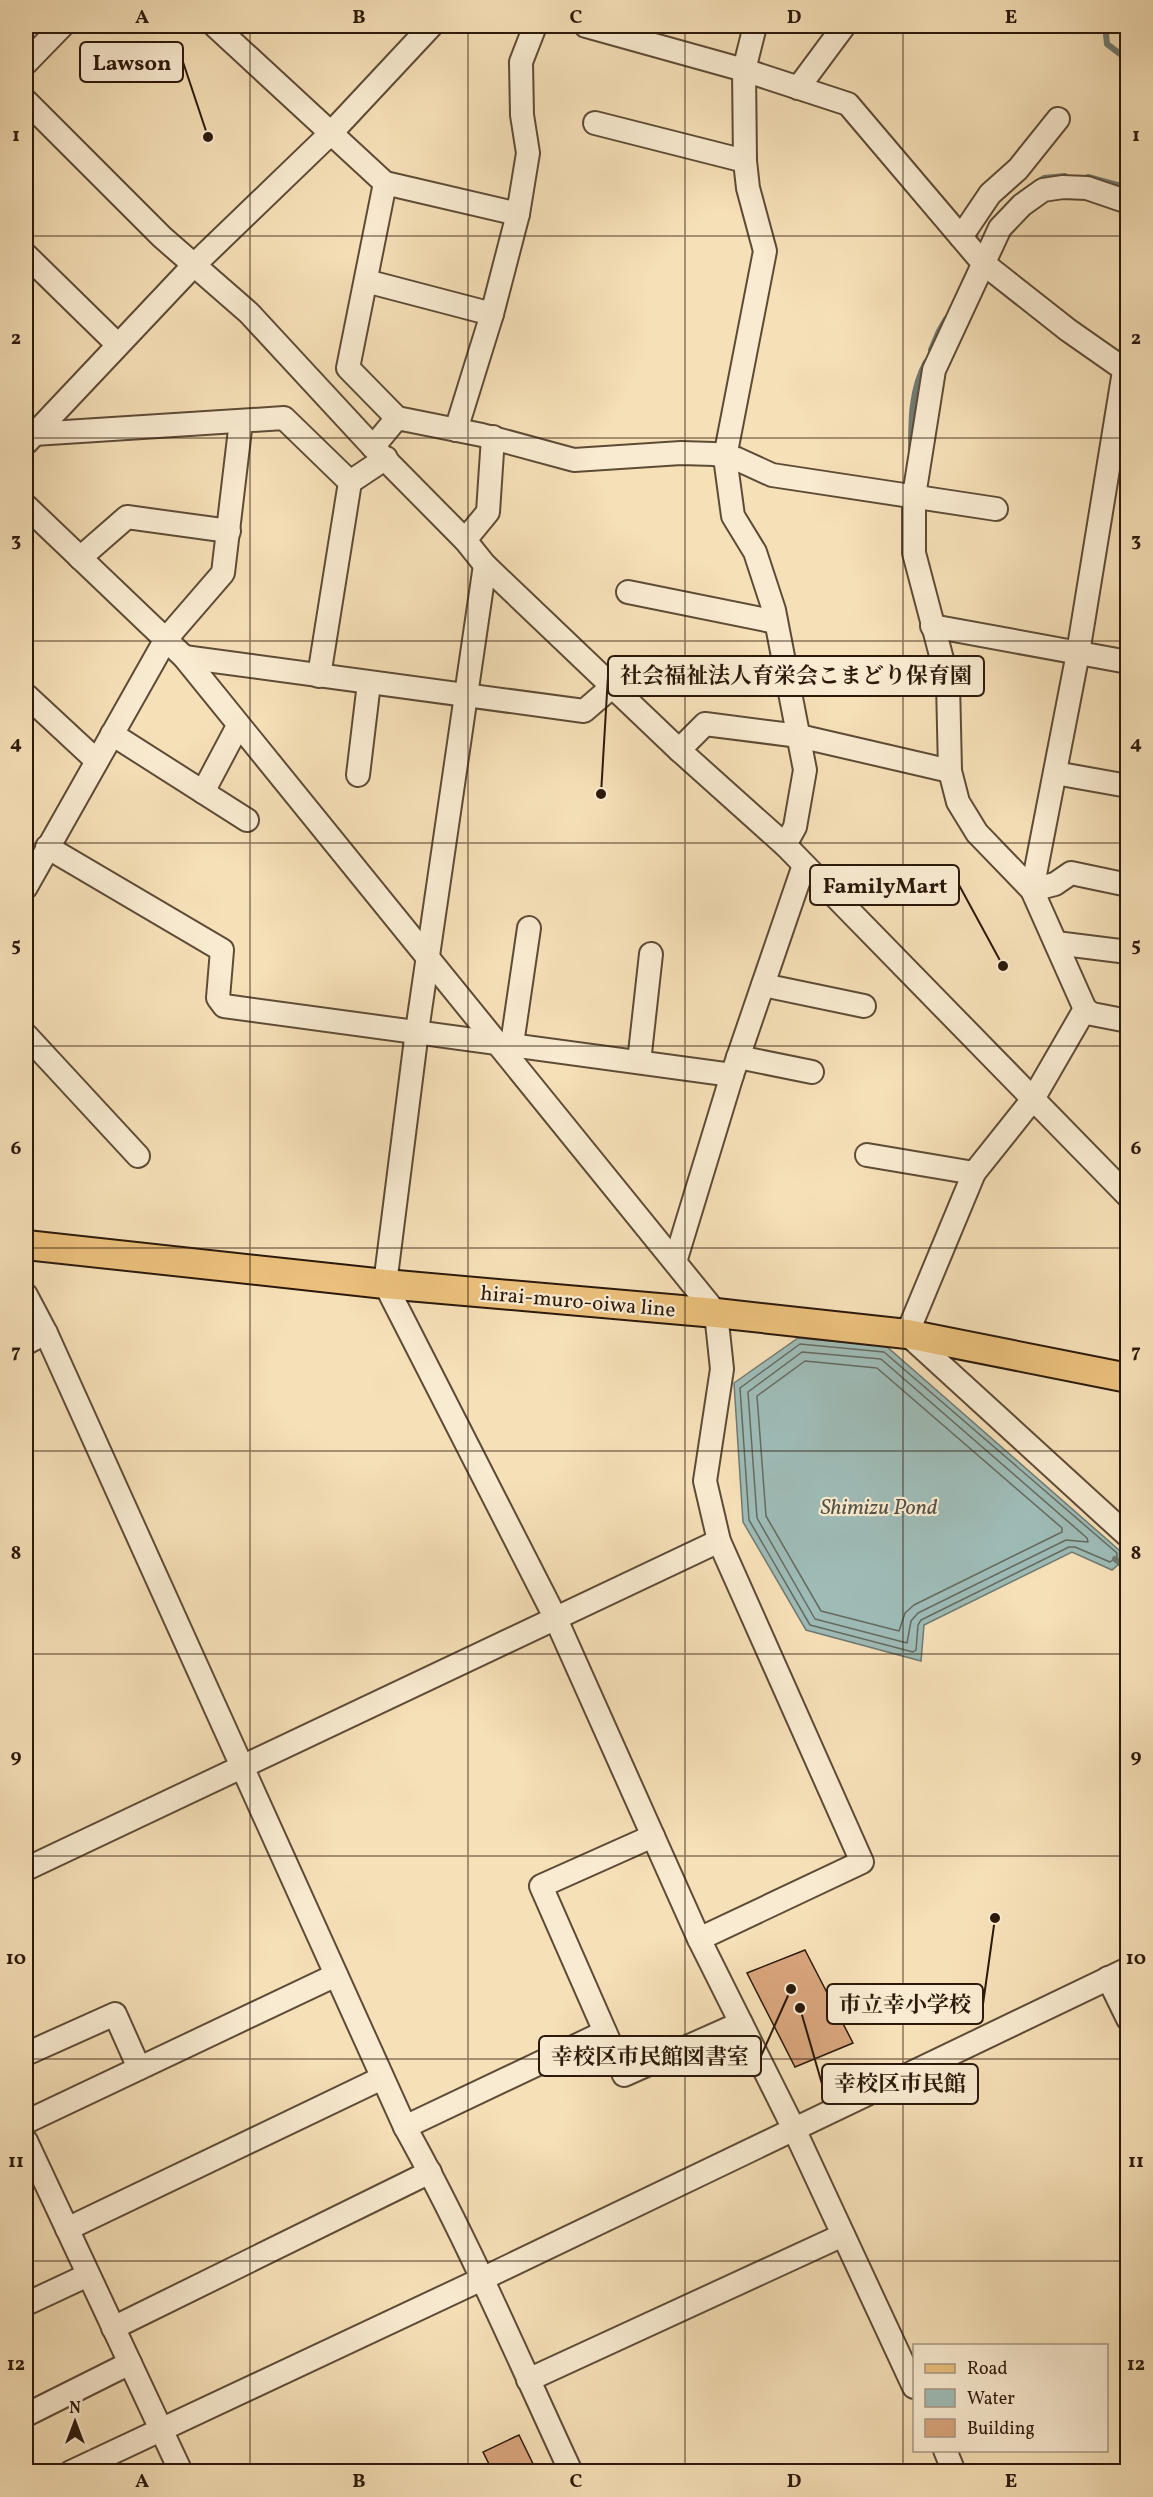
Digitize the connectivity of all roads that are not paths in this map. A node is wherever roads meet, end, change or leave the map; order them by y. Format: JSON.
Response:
{"nodes":[{"id":1,"x":62,"y":26,"type":"edge"},
{"id":2,"x":215,"y":26,"type":"edge"},
{"id":3,"x":431,"y":26,"type":"edge"},
{"id":4,"x":535,"y":26,"type":"edge"},
{"id":5,"x":586,"y":26,"type":"edge"},
{"id":6,"x":755,"y":26,"type":"edge"},
{"id":7,"x":844,"y":26,"type":"edge"},
{"id":8,"x":26,"y":63,"type":"edge"},
{"id":9,"x":744,"y":70,"type":"junction"},
{"id":10,"x":798,"y":88,"type":"junction"},
{"id":11,"x":26,"y":101,"type":"edge"},
{"id":12,"x":1058,"y":119,"type":"dead end"},
{"id":13,"x":595,"y":123,"type":"dead end"},
{"id":14,"x":331,"y":133,"type":"junction"},
{"id":15,"x":745,"y":161,"type":"junction"},
{"id":16,"x":385,"y":183,"type":"junction"},
{"id":17,"x":1128,"y":202,"type":"edge"},
{"id":18,"x":518,"y":214,"type":"junction"},
{"id":19,"x":974,"y":252,"type":"junction"},
{"id":20,"x":26,"y":255,"type":"edge"},
{"id":21,"x":193,"y":267,"type":"junction"},
{"id":22,"x":366,"y":281,"type":"junction"},
{"id":23,"x":492,"y":314,"type":"junction"},
{"id":24,"x":118,"y":345,"type":"junction"},
{"id":25,"x":1126,"y":371,"type":"edge"},
{"id":26,"x":397,"y":418,"type":"junction"},
{"id":27,"x":241,"y":421,"type":"junction"},
{"id":28,"x":456,"y":430,"type":"junction"},
{"id":29,"x":493,"y":437,"type":"junction"},
{"id":30,"x":30,"y":439,"type":"edge"},
{"id":31,"x":379,"y":453,"type":"junction"},
{"id":32,"x":725,"y":457,"type":"junction"},
{"id":33,"x":350,"y":482,"type":"junction"},
{"id":34,"x":914,"y":496,"type":"junction"},
{"id":35,"x":26,"y":506,"type":"edge"},
{"id":36,"x":996,"y":509,"type":"dead end"},
{"id":37,"x":229,"y":531,"type":"junction"},
{"id":38,"x":465,"y":540,"type":"junction"},
{"id":39,"x":80,"y":558,"type":"junction"},
{"id":40,"x":485,"y":565,"type":"junction"},
{"id":41,"x":628,"y":592,"type":"dead end"},
{"id":42,"x":776,"y":622,"type":"junction"},
{"id":43,"x":932,"y":626,"type":"junction"},
{"id":44,"x":165,"y":639,"type":"junction"},
{"id":45,"x":1078,"y":653,"type":"junction"},
{"id":46,"x":184,"y":657,"type":"junction"},
{"id":47,"x":1128,"y":662,"type":"edge"},
{"id":48,"x":320,"y":676,"type":"junction"},
{"id":49,"x":369,"y":683,"type":"junction"},
{"id":50,"x":613,"y":686,"type":"junction"},
{"id":51,"x":27,"y":696,"type":"edge"},
{"id":52,"x":465,"y":696,"type":"junction"},
{"id":53,"x":238,"y":726,"type":"junction"},
{"id":54,"x":111,"y":734,"type":"junction"},
{"id":55,"x":799,"y":736,"type":"junction"},
{"id":56,"x":679,"y":750,"type":"junction"},
{"id":57,"x":97,"y":761,"type":"junction"},
{"id":58,"x":950,"y":771,"type":"junction"},
{"id":59,"x":1055,"y":773,"type":"junction"},
{"id":60,"x":358,"y":775,"type":"dead end"},
{"id":61,"x":1128,"y":786,"type":"edge"},
{"id":62,"x":202,"y":792,"type":"junction"},
{"id":63,"x":247,"y":820,"type":"dead end"},
{"id":64,"x":785,"y":846,"type":"junction"},
{"id":65,"x":47,"y":847,"type":"junction"},
{"id":66,"x":804,"y":865,"type":"junction"},
{"id":67,"x":1128,"y":885,"type":"edge"},
{"id":68,"x":26,"y":887,"type":"edge"},
{"id":69,"x":1032,"y":890,"type":"junction"},
{"id":70,"x":529,"y":928,"type":"dead end"},
{"id":71,"x":1056,"y":943,"type":"junction"},
{"id":72,"x":1128,"y":952,"type":"edge"},
{"id":73,"x":651,"y":954,"type":"dead end"},
{"id":74,"x":428,"y":957,"type":"junction"},
{"id":75,"x":763,"y":985,"type":"junction"},
{"id":76,"x":864,"y":1006,"type":"dead end"},
{"id":77,"x":1085,"y":1009,"type":"junction"},
{"id":78,"x":1128,"y":1021,"type":"edge"},
{"id":79,"x":417,"y":1031,"type":"junction"},
{"id":80,"x":26,"y":1035,"type":"edge"},
{"id":81,"x":505,"y":1043,"type":"junction"},
{"id":82,"x":639,"y":1062,"type":"junction"},
{"id":83,"x":735,"y":1066,"type":"junction"},
{"id":84,"x":812,"y":1072,"type":"dead end"},
{"id":85,"x":1033,"y":1100,"type":"junction"},
{"id":86,"x":867,"y":1155,"type":"dead end"},
{"id":87,"x":138,"y":1156,"type":"dead end"},
{"id":88,"x":974,"y":1173,"type":"junction"},
{"id":89,"x":1128,"y":1196,"type":"edge"},
{"id":90,"x":26,"y":1245,"type":"edge"},
{"id":91,"x":675,"y":1262,"type":"junction"},
{"id":92,"x":385,"y":1284,"type":"junction"},
{"id":93,"x":26,"y":1295,"type":"edge"},
{"id":94,"x":716,"y":1313,"type":"junction"},
{"id":95,"x":907,"y":1334,"type":"junction"},
{"id":96,"x":36,"y":1338,"type":"edge"},
{"id":97,"x":1128,"y":1378,"type":"edge"},
{"id":98,"x":1128,"y":1536,"type":"edge"},
{"id":99,"x":719,"y":1541,"type":"junction"},
{"id":100,"x":555,"y":1617,"type":"junction"},
{"id":101,"x":241,"y":1766,"type":"junction"},
{"id":102,"x":653,"y":1836,"type":"junction"},
{"id":103,"x":26,"y":1868,"type":"edge"},
{"id":104,"x":699,"y":1939,"type":"junction"},
{"id":105,"x":1118,"y":1974,"type":"edge"},
{"id":106,"x":336,"y":1975,"type":"junction"},
{"id":107,"x":1128,"y":2019,"type":"edge"},
{"id":108,"x":741,"y":2023,"type":"junction"},
{"id":109,"x":605,"y":2032,"type":"junction"},
{"id":110,"x":26,"y":2054,"type":"edge"},
{"id":111,"x":139,"y":2068,"type":"junction"},
{"id":112,"x":382,"y":2078,"type":"junction"},
{"id":113,"x":26,"y":2122,"type":"edge"},
{"id":114,"x":405,"y":2127,"type":"junction"},
{"id":115,"x":794,"y":2129,"type":"junction"},
{"id":116,"x":26,"y":2141,"type":"edge"},
{"id":117,"x":430,"y":2172,"type":"junction"},
{"id":118,"x":32,"y":2173,"type":"edge"},
{"id":119,"x":67,"y":2229,"type":"junction"},
{"id":120,"x":843,"y":2235,"type":"junction"},
{"id":121,"x":88,"y":2275,"type":"junction"},
{"id":122,"x":482,"y":2279,"type":"junction"},
{"id":123,"x":26,"y":2304,"type":"edge"},
{"id":124,"x":113,"y":2328,"type":"junction"},
{"id":125,"x":130,"y":2363,"type":"junction"},
{"id":126,"x":528,"y":2380,"type":"junction"},
{"id":127,"x":913,"y":2383,"type":"edge"},
{"id":128,"x":26,"y":2415,"type":"edge"},
{"id":129,"x":161,"y":2429,"type":"junction"},
{"id":130,"x":945,"y":2452,"type":"edge"},
{"id":131,"x":71,"y":2472,"type":"edge"},
{"id":132,"x":181,"y":2472,"type":"edge"},
{"id":133,"x":571,"y":2472,"type":"edge"},
{"id":134,"x":954,"y":2472,"type":"edge"}],
"edges":[{"from":1,"to":8,"type":"street"},
{"from":2,"to":14,"type":"street"},
{"from":3,"to":14,"type":"street"},
{"from":4,"to":18,"type":"street"},
{"from":5,"to":9,"type":"street"},
{"from":6,"to":9,"type":"street"},
{"from":7,"to":10,"type":"street"},
{"from":9,"to":10,"type":"street"},
{"from":9,"to":15,"type":"street"},
{"from":10,"to":19,"type":"street"},
{"from":11,"to":21,"type":"street"},
{"from":12,"to":19,"type":"street"},
{"from":13,"to":15,"type":"street"},
{"from":14,"to":16,"type":"street"},
{"from":14,"to":21,"type":"street"},
{"from":15,"to":32,"type":"street"},
{"from":16,"to":18,"type":"street"},
{"from":16,"to":22,"type":"street"},
{"from":17,"to":19,"type":"street"},
{"from":18,"to":23,"type":"street"},
{"from":19,"to":25,"type":"street"},
{"from":19,"to":34,"type":"street"},
{"from":20,"to":24,"type":"street"},
{"from":21,"to":24,"type":"street"},
{"from":21,"to":31,"type":"street"},
{"from":22,"to":23,"type":"street"},
{"from":22,"to":26,"type":"street"},
{"from":23,"to":28,"type":"street"},
{"from":24,"to":30,"type":"street"},
{"from":25,"to":45,"type":"street"},
{"from":26,"to":28,"type":"street"},
{"from":26,"to":31,"type":"street"},
{"from":27,"to":30,"type":"street"},
{"from":27,"to":33,"type":"street"},
{"from":27,"to":37,"type":"street"},
{"from":28,"to":29,"type":"street"},
{"from":29,"to":32,"type":"street"},
{"from":29,"to":38,"type":"street"},
{"from":31,"to":33,"type":"street"},
{"from":31,"to":38,"type":"street"},
{"from":32,"to":34,"type":"street"},
{"from":32,"to":42,"type":"street"},
{"from":33,"to":48,"type":"street"},
{"from":34,"to":36,"type":"street"},
{"from":34,"to":43,"type":"street"},
{"from":35,"to":39,"type":"street"},
{"from":37,"to":39,"type":"street"},
{"from":37,"to":44,"type":"street"},
{"from":38,"to":40,"type":"street"},
{"from":39,"to":44,"type":"street"},
{"from":40,"to":50,"type":"street"},
{"from":40,"to":52,"type":"street"},
{"from":41,"to":42,"type":"street"},
{"from":42,"to":55,"type":"street"},
{"from":43,"to":45,"type":"street"},
{"from":43,"to":58,"type":"street"},
{"from":44,"to":46,"type":"street"},
{"from":44,"to":54,"type":"street"},
{"from":45,"to":47,"type":"street"},
{"from":45,"to":59,"type":"street"},
{"from":46,"to":48,"type":"street"},
{"from":46,"to":53,"type":"street"},
{"from":48,"to":49,"type":"street"},
{"from":49,"to":52,"type":"street"},
{"from":49,"to":60,"type":"street"},
{"from":50,"to":52,"type":"street"},
{"from":50,"to":56,"type":"street"},
{"from":51,"to":57,"type":"street"},
{"from":52,"to":74,"type":"street"},
{"from":53,"to":62,"type":"street"},
{"from":53,"to":74,"type":"street"},
{"from":54,"to":57,"type":"street"},
{"from":54,"to":62,"type":"street"},
{"from":55,"to":56,"type":"street"},
{"from":55,"to":58,"type":"street"},
{"from":55,"to":64,"type":"street"},
{"from":56,"to":64,"type":"street"},
{"from":57,"to":65,"type":"street"},
{"from":58,"to":69,"type":"street"},
{"from":59,"to":61,"type":"street"},
{"from":59,"to":69,"type":"street"},
{"from":62,"to":63,"type":"street"},
{"from":64,"to":66,"type":"street"},
{"from":65,"to":68,"type":"street"},
{"from":65,"to":79,"type":"street"},
{"from":66,"to":75,"type":"street"},
{"from":66,"to":85,"type":"street"},
{"from":67,"to":69,"type":"street"},
{"from":69,"to":71,"type":"street"},
{"from":70,"to":81,"type":"street"},
{"from":71,"to":72,"type":"street"},
{"from":71,"to":77,"type":"street"},
{"from":73,"to":82,"type":"street"},
{"from":74,"to":79,"type":"street"},
{"from":74,"to":81,"type":"street"},
{"from":75,"to":76,"type":"street"},
{"from":75,"to":83,"type":"street"},
{"from":77,"to":78,"type":"street"},
{"from":77,"to":85,"type":"street"},
{"from":79,"to":81,"type":"street"},
{"from":79,"to":92,"type":"street"},
{"from":80,"to":87,"type":"street"},
{"from":81,"to":82,"type":"street"},
{"from":81,"to":91,"type":"street"},
{"from":82,"to":83,"type":"street"},
{"from":83,"to":84,"type":"street"},
{"from":83,"to":91,"type":"street"},
{"from":85,"to":88,"type":"street"},
{"from":85,"to":89,"type":"street"},
{"from":86,"to":88,"type":"street"},
{"from":88,"to":95,"type":"street"},
{"from":90,"to":92,"type":"main road","name":"hirai-muro-oiwa line"},
{"from":91,"to":94,"type":"street"},
{"from":92,"to":94,"type":"main road","name":"hirai-muro-oiwa line"},
{"from":92,"to":100,"type":"street"},
{"from":93,"to":96,"type":"street"},
{"from":94,"to":95,"type":"main road","name":"hirai-muro-oiwa line"},
{"from":94,"to":99,"type":"street"},
{"from":95,"to":97,"type":"main road","name":"hirai-muro-oiwa line"},
{"from":95,"to":98,"type":"street"},
{"from":96,"to":101,"type":"street"},
{"from":99,"to":100,"type":"street"},
{"from":99,"to":104,"type":"street"},
{"from":100,"to":101,"type":"street"},
{"from":100,"to":102,"type":"street"},
{"from":101,"to":103,"type":"street"},
{"from":101,"to":106,"type":"street"},
{"from":102,"to":104,"type":"street"},
{"from":102,"to":109,"type":"street"},
{"from":104,"to":108,"type":"street"},
{"from":105,"to":107,"type":"street"},
{"from":105,"to":115,"type":"street"},
{"from":106,"to":111,"type":"street"},
{"from":106,"to":112,"type":"street"},
{"from":108,"to":109,"type":"street"},
{"from":108,"to":115,"type":"street"},
{"from":109,"to":114,"type":"street"},
{"from":110,"to":111,"type":"street"},
{"from":111,"to":113,"type":"street"},
{"from":112,"to":114,"type":"street"},
{"from":112,"to":119,"type":"street"},
{"from":114,"to":117,"type":"street"},
{"from":115,"to":120,"type":"street"},
{"from":115,"to":122,"type":"street"},
{"from":116,"to":118,"type":"street"},
{"from":117,"to":122,"type":"street"},
{"from":117,"to":124,"type":"street"},
{"from":118,"to":119,"type":"street"},
{"from":119,"to":121,"type":"street"},
{"from":120,"to":126,"type":"street"},
{"from":120,"to":127,"type":"street"},
{"from":121,"to":123,"type":"street"},
{"from":121,"to":124,"type":"street"},
{"from":122,"to":126,"type":"street"},
{"from":122,"to":129,"type":"street"},
{"from":124,"to":125,"type":"street"},
{"from":125,"to":128,"type":"street"},
{"from":125,"to":129,"type":"street"},
{"from":126,"to":133,"type":"street"},
{"from":129,"to":131,"type":"street"},
{"from":129,"to":132,"type":"street"},
{"from":130,"to":134,"type":"street"}]}
